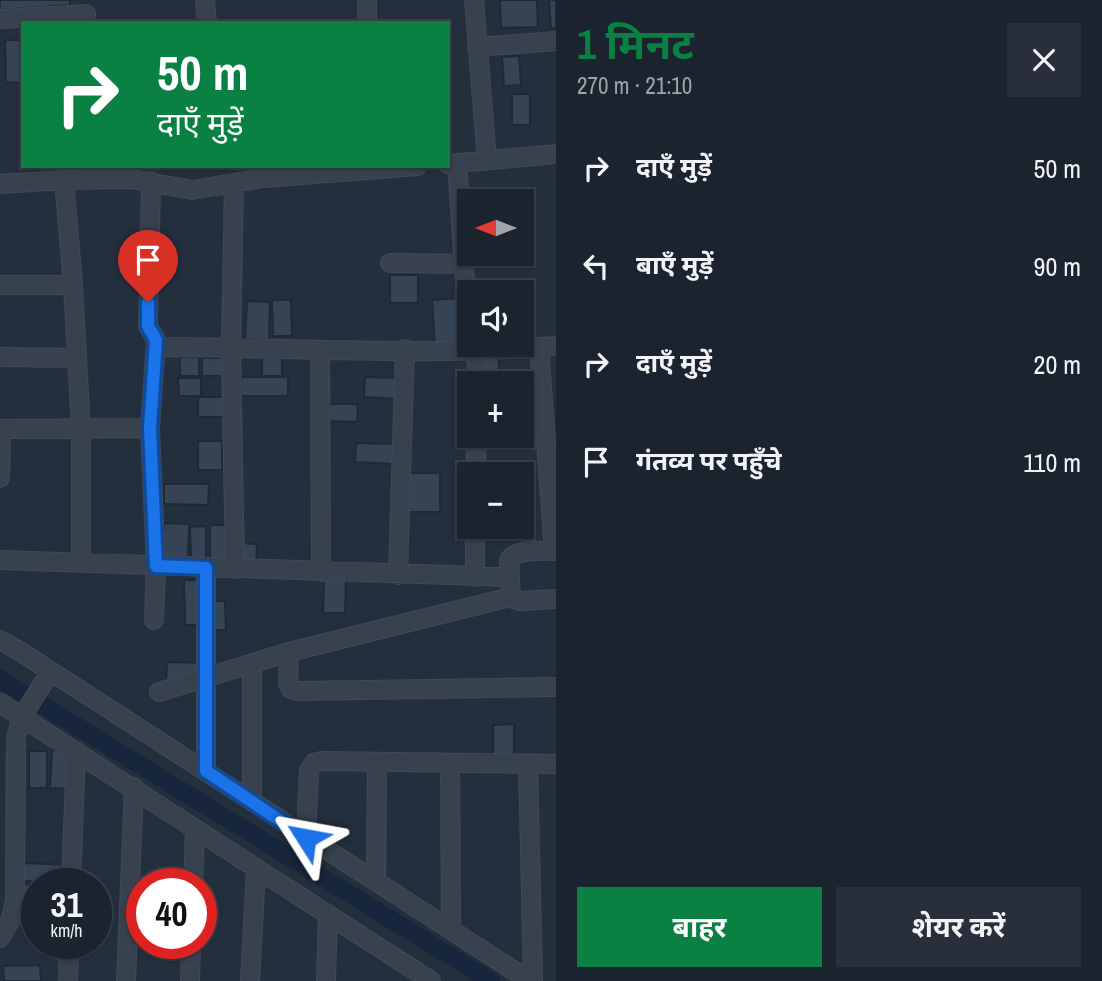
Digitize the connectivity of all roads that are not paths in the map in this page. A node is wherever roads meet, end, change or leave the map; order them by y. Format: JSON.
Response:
{"nodes":[{"id":1,"x":205,"y":0,"type":"edge"},
{"id":2,"x":367,"y":0,"type":"edge"},
{"id":3,"x":474,"y":0,"type":"edge"},
{"id":4,"x":86,"y":12,"type":"edge"},
{"id":5,"x":0,"y":19,"type":"edge"},
{"id":6,"x":207,"y":21,"type":"edge"},
{"id":7,"x":367,"y":21,"type":"edge"},
{"id":8,"x":556,"y":41,"type":"edge"},
{"id":9,"x":477,"y":47,"type":"junction"},
{"id":10,"x":556,"y":154,"type":"edge"},
{"id":11,"x":486,"y":160,"type":"junction"},
{"id":12,"x":452,"y":164,"type":"edge"},
{"id":13,"x":392,"y":168,"type":"edge"},
{"id":14,"x":96,"y":173,"type":"edge"},
{"id":15,"x":64,"y":180,"type":"junction"},
{"id":16,"x":151,"y":181,"type":"junction"},
{"id":17,"x":234,"y":183,"type":"junction"},
{"id":18,"x":0,"y":184,"type":"edge"},
{"id":19,"x":457,"y":206,"type":"edge"},
{"id":20,"x":390,"y":263,"type":"dead end"},
{"id":21,"x":457,"y":264,"type":"edge"},
{"id":22,"x":0,"y":285,"type":"edge"},
{"id":23,"x":73,"y":285,"type":"junction"},
{"id":24,"x":547,"y":346,"type":"edge"},
{"id":25,"x":156,"y":347,"type":"junction"},
{"id":26,"x":231,"y":347,"type":"junction"},
{"id":27,"x":457,"y":347,"type":"edge"},
{"id":28,"x":405,"y":349,"type":"junction"},
{"id":29,"x":320,"y":351,"type":"junction"},
{"id":30,"x":0,"y":358,"type":"edge"},
{"id":31,"x":76,"y":358,"type":"junction"},
{"id":32,"x":150,"y":428,"type":"junction"},
{"id":33,"x":1,"y":429,"type":"edge"},
{"id":34,"x":550,"y":429,"type":"edge"},
{"id":35,"x":81,"y":430,"type":"junction"},
{"id":36,"x":0,"y":478,"type":"edge"},
{"id":37,"x":475,"y":539,"type":"edge"},
{"id":38,"x":555,"y":551,"type":"edge"},
{"id":39,"x":0,"y":560,"type":"edge"},
{"id":40,"x":81,"y":563,"type":"junction"},
{"id":41,"x":156,"y":566,"type":"junction"},
{"id":42,"x":206,"y":568,"type":"junction"},
{"id":43,"x":235,"y":569,"type":"junction"},
{"id":44,"x":321,"y":572,"type":"junction"},
{"id":45,"x":398,"y":575,"type":"junction"},
{"id":46,"x":475,"y":577,"type":"junction"},
{"id":47,"x":510,"y":577,"type":"junction"},
{"id":48,"x":511,"y":597,"type":"junction"},
{"id":49,"x":556,"y":599,"type":"edge"},
{"id":50,"x":154,"y":620,"type":"dead end"},
{"id":51,"x":0,"y":640,"type":"edge"},
{"id":52,"x":289,"y":652,"type":"junction"},
{"id":53,"x":253,"y":663,"type":"junction"},
{"id":54,"x":50,"y":672,"type":"junction"},
{"id":55,"x":207,"y":677,"type":"junction"},
{"id":56,"x":556,"y":687,"type":"edge"},
{"id":57,"x":159,"y":692,"type":"dead end"},
{"id":58,"x":0,"y":703,"type":"edge"},
{"id":59,"x":26,"y":711,"type":"junction"},
{"id":60,"x":76,"y":751,"type":"junction"},
{"id":61,"x":377,"y":762,"type":"junction"},
{"id":62,"x":450,"y":763,"type":"junction"},
{"id":63,"x":528,"y":763,"type":"junction"},
{"id":64,"x":556,"y":764,"type":"edge"},
{"id":65,"x":206,"y":771,"type":"junction"},
{"id":66,"x":134,"y":788,"type":"junction"},
{"id":67,"x":253,"y":801,"type":"junction"},
{"id":68,"x":195,"y":829,"type":"junction"},
{"id":69,"x":306,"y":838,"type":"junction"},
{"id":70,"x":7,"y":862,"type":"edge"},
{"id":71,"x":72,"y":868,"type":"edge"},
{"id":72,"x":194,"y":868,"type":"edge"},
{"id":73,"x":256,"y":870,"type":"junction"},
{"id":74,"x":376,"y":881,"type":"junction"},
{"id":75,"x":328,"y":914,"type":"junction"},
{"id":76,"x":451,"y":930,"type":"junction"},
{"id":77,"x":0,"y":938,"type":"edge"},
{"id":78,"x":69,"y":959,"type":"edge"},
{"id":79,"x":191,"y":959,"type":"edge"},
{"id":80,"x":405,"y":973,"type":"edge"},
{"id":81,"x":68,"y":981,"type":"edge"},
{"id":82,"x":126,"y":981,"type":"edge"},
{"id":83,"x":190,"y":981,"type":"edge"},
{"id":84,"x":250,"y":981,"type":"edge"},
{"id":85,"x":326,"y":981,"type":"edge"},
{"id":86,"x":431,"y":981,"type":"edge"},
{"id":87,"x":531,"y":981,"type":"edge"}],
"edges":[{"from":1,"to":6,"type":"street"},
{"from":2,"to":7,"type":"street"},
{"from":3,"to":9,"type":"street"},
{"from":4,"to":5,"type":"street"},
{"from":8,"to":9,"type":"street"},
{"from":9,"to":11,"type":"street"},
{"from":10,"to":11,"type":"street"},
{"from":11,"to":12,"type":"street"},
{"from":12,"to":19,"type":"street"},
{"from":13,"to":17,"type":"street"},
{"from":14,"to":15,"type":"street"},
{"from":14,"to":16,"type":"street"},
{"from":15,"to":18,"type":"street"},
{"from":15,"to":23,"type":"street"},
{"from":16,"to":17,"type":"street"},
{"from":16,"to":25,"type":"street"},
{"from":17,"to":26,"type":"street"},
{"from":20,"to":21,"type":"street"},
{"from":22,"to":23,"type":"street"},
{"from":23,"to":31,"type":"street"},
{"from":24,"to":34,"type":"street"},
{"from":25,"to":26,"type":"street"},
{"from":25,"to":32,"type":"street"},
{"from":26,"to":29,"type":"street"},
{"from":26,"to":43,"type":"street"},
{"from":27,"to":28,"type":"street"},
{"from":28,"to":29,"type":"street"},
{"from":28,"to":45,"type":"street"},
{"from":29,"to":44,"type":"street"},
{"from":30,"to":31,"type":"street"},
{"from":31,"to":35,"type":"street"},
{"from":32,"to":35,"type":"street"},
{"from":32,"to":41,"type":"street"},
{"from":33,"to":35,"type":"street"},
{"from":33,"to":36,"type":"street"},
{"from":34,"to":38,"type":"street"},
{"from":35,"to":40,"type":"street"},
{"from":37,"to":46,"type":"street"},
{"from":38,"to":47,"type":"street"},
{"from":39,"to":40,"type":"street"},
{"from":40,"to":41,"type":"street"},
{"from":41,"to":42,"type":"street"},
{"from":41,"to":50,"type":"street"},
{"from":42,"to":43,"type":"street"},
{"from":42,"to":55,"type":"street"},
{"from":43,"to":44,"type":"street"},
{"from":44,"to":45,"type":"street"},
{"from":45,"to":46,"type":"street"},
{"from":46,"to":47,"type":"street"},
{"from":47,"to":48,"type":"street"},
{"from":48,"to":49,"type":"street"},
{"from":48,"to":52,"type":"street"},
{"from":51,"to":54,"type":"street"},
{"from":52,"to":53,"type":"street"},
{"from":52,"to":56,"type":"street"},
{"from":53,"to":55,"type":"street"},
{"from":53,"to":67,"type":"street"},
{"from":54,"to":59,"type":"street"},
{"from":54,"to":65,"type":"street"},
{"from":55,"to":57,"type":"street"},
{"from":55,"to":65,"type":"street"},
{"from":58,"to":59,"type":"street"},
{"from":59,"to":60,"type":"street"},
{"from":59,"to":70,"type":"street"},
{"from":60,"to":66,"type":"street"},
{"from":60,"to":71,"type":"street"},
{"from":61,"to":62,"type":"street"},
{"from":61,"to":69,"type":"street"},
{"from":61,"to":74,"type":"street"},
{"from":62,"to":63,"type":"street"},
{"from":62,"to":76,"type":"street"},
{"from":63,"to":64,"type":"street"},
{"from":63,"to":87,"type":"street"},
{"from":65,"to":67,"type":"street"},
{"from":66,"to":68,"type":"street"},
{"from":66,"to":82,"type":"street"},
{"from":67,"to":69,"type":"street"},
{"from":68,"to":72,"type":"street"},
{"from":68,"to":73,"type":"street"},
{"from":69,"to":74,"type":"street"},
{"from":70,"to":77,"type":"street"},
{"from":73,"to":75,"type":"street"},
{"from":73,"to":84,"type":"street"},
{"from":74,"to":76,"type":"street"},
{"from":75,"to":80,"type":"street"},
{"from":75,"to":85,"type":"street"},
{"from":76,"to":87,"type":"street"},
{"from":78,"to":81,"type":"street"},
{"from":79,"to":83,"type":"street"},
{"from":80,"to":86,"type":"street"}]}
